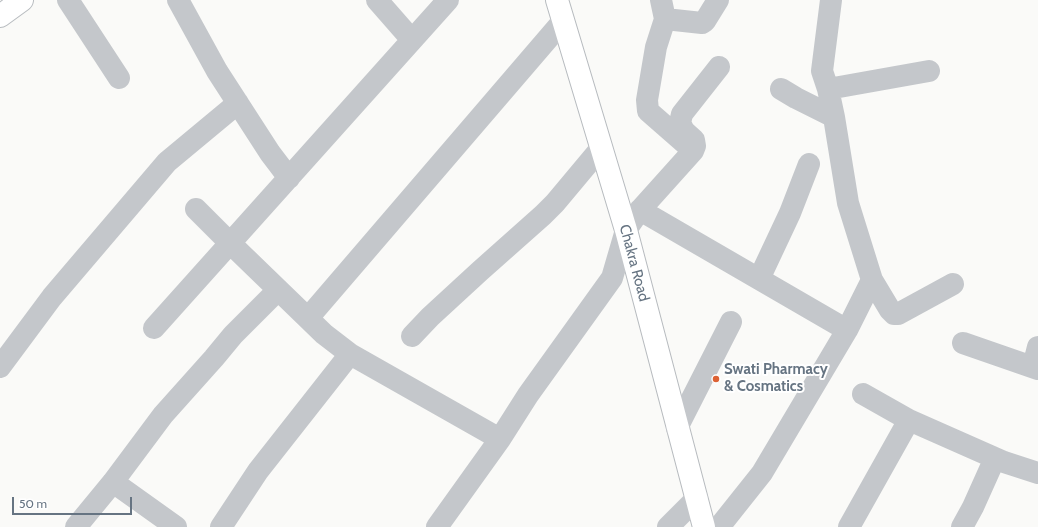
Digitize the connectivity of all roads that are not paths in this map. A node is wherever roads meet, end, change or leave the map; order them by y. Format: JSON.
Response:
{"nodes":[{"id":1,"x":22,"y":0,"type":"edge"},
{"id":2,"x":68,"y":0,"type":"edge"},
{"id":3,"x":178,"y":0,"type":"edge"},
{"id":4,"x":377,"y":0,"type":"edge"},
{"id":5,"x":448,"y":0,"type":"edge"},
{"id":6,"x":557,"y":0,"type":"edge"},
{"id":7,"x":718,"y":0,"type":"edge"},
{"id":8,"x":832,"y":0,"type":"edge"},
{"id":9,"x":663,"y":10,"type":"edge"},
{"id":10,"x":0,"y":16,"type":"edge"},
{"id":11,"x":563,"y":21,"type":"junction"},
{"id":12,"x":412,"y":40,"type":"junction"},
{"id":13,"x":718,"y":66,"type":"dead end"},
{"id":14,"x":929,"y":70,"type":"dead end"},
{"id":15,"x":118,"y":78,"type":"dead end"},
{"id":16,"x":781,"y":89,"type":"dead end"},
{"id":17,"x":828,"y":89,"type":"junction"},
{"id":18,"x":238,"y":103,"type":"junction"},
{"id":19,"x":834,"y":117,"type":"junction"},
{"id":20,"x":601,"y":148,"type":"junction"},
{"id":21,"x":693,"y":151,"type":"junction"},
{"id":22,"x":809,"y":164,"type":"dead end"},
{"id":23,"x":289,"y":178,"type":"junction"},
{"id":24,"x":196,"y":209,"type":"dead end"},
{"id":25,"x":640,"y":210,"type":"junction"},
{"id":26,"x":626,"y":230,"type":"junction"},
{"id":27,"x":230,"y":243,"type":"junction"},
{"id":28,"x":759,"y":279,"type":"junction"},
{"id":29,"x":872,"y":280,"type":"junction"},
{"id":30,"x":953,"y":284,"type":"dead end"},
{"id":31,"x":278,"y":290,"type":"junction"},
{"id":32,"x":308,"y":318,"type":"junction"},
{"id":33,"x":731,"y":322,"type":"dead end"},
{"id":34,"x":154,"y":328,"type":"dead end"},
{"id":35,"x":847,"y":330,"type":"junction"},
{"id":36,"x":412,"y":336,"type":"dead end"},
{"id":37,"x":963,"y":343,"type":"dead end"},
{"id":38,"x":350,"y":354,"type":"junction"},
{"id":39,"x":1036,"y":361,"type":"edge"},
{"id":40,"x":0,"y":367,"type":"edge"},
{"id":41,"x":863,"y":394,"type":"dead end"},
{"id":42,"x":909,"y":420,"type":"junction"},
{"id":43,"x":677,"y":428,"type":"junction"},
{"id":44,"x":500,"y":439,"type":"junction"},
{"id":45,"x":995,"y":458,"type":"junction"},
{"id":46,"x":1038,"y":474,"type":"edge"},
{"id":47,"x":113,"y":482,"type":"junction"},
{"id":48,"x":697,"y":498,"type":"junction"},
{"id":49,"x":76,"y":527,"type":"edge"},
{"id":50,"x":176,"y":527,"type":"edge"},
{"id":51,"x":221,"y":527,"type":"edge"},
{"id":52,"x":437,"y":527,"type":"edge"},
{"id":53,"x":668,"y":527,"type":"edge"},
{"id":54,"x":704,"y":527,"type":"edge"},
{"id":55,"x":719,"y":527,"type":"edge"},
{"id":56,"x":849,"y":527,"type":"edge"},
{"id":57,"x":962,"y":527,"type":"edge"}],
"edges":[{"from":1,"to":10,"type":"main road"},
{"from":2,"to":15,"type":"street"},
{"from":3,"to":18,"type":"street"},
{"from":4,"to":12,"type":"street"},
{"from":5,"to":12,"type":"street"},
{"from":6,"to":11,"type":"main road","name":"Chakra Road"},
{"from":7,"to":9,"type":"street"},
{"from":8,"to":17,"type":"street"},
{"from":9,"to":21,"type":"street"},
{"from":11,"to":20,"type":"main road","name":"Chakra Road"},
{"from":11,"to":32,"type":"street"},
{"from":12,"to":23,"type":"street"},
{"from":13,"to":21,"type":"street"},
{"from":14,"to":17,"type":"street"},
{"from":16,"to":19,"type":"street"},
{"from":17,"to":19,"type":"street"},
{"from":18,"to":23,"type":"street"},
{"from":18,"to":40,"type":"street"},
{"from":19,"to":29,"type":"street"},
{"from":20,"to":26,"type":"main road","name":"Chakra Road"},
{"from":20,"to":36,"type":"street"},
{"from":21,"to":25,"type":"street"},
{"from":22,"to":28,"type":"street"},
{"from":23,"to":27,"type":"street"},
{"from":24,"to":27,"type":"street"},
{"from":25,"to":26,"type":"street"},
{"from":25,"to":28,"type":"street"},
{"from":26,"to":43,"type":"main road","name":"Chakra Road"},
{"from":26,"to":44,"type":"street"},
{"from":27,"to":31,"type":"street"},
{"from":27,"to":34,"type":"street"},
{"from":28,"to":35,"type":"street"},
{"from":29,"to":30,"type":"street"},
{"from":29,"to":35,"type":"street"},
{"from":31,"to":32,"type":"street"},
{"from":31,"to":47,"type":"street"},
{"from":32,"to":38,"type":"street"},
{"from":33,"to":43,"type":"street"},
{"from":35,"to":55,"type":"street"},
{"from":37,"to":39,"type":"street"},
{"from":38,"to":44,"type":"street"},
{"from":38,"to":51,"type":"street"},
{"from":41,"to":42,"type":"street"},
{"from":42,"to":45,"type":"street"},
{"from":42,"to":56,"type":"street"},
{"from":43,"to":48,"type":"main road","name":"Chakra Road"},
{"from":44,"to":52,"type":"street"},
{"from":45,"to":46,"type":"street"},
{"from":45,"to":57,"type":"street"},
{"from":47,"to":49,"type":"street"},
{"from":47,"to":50,"type":"street"},
{"from":48,"to":53,"type":"street"},
{"from":48,"to":54,"type":"main road","name":"Chakra Road"}]}
